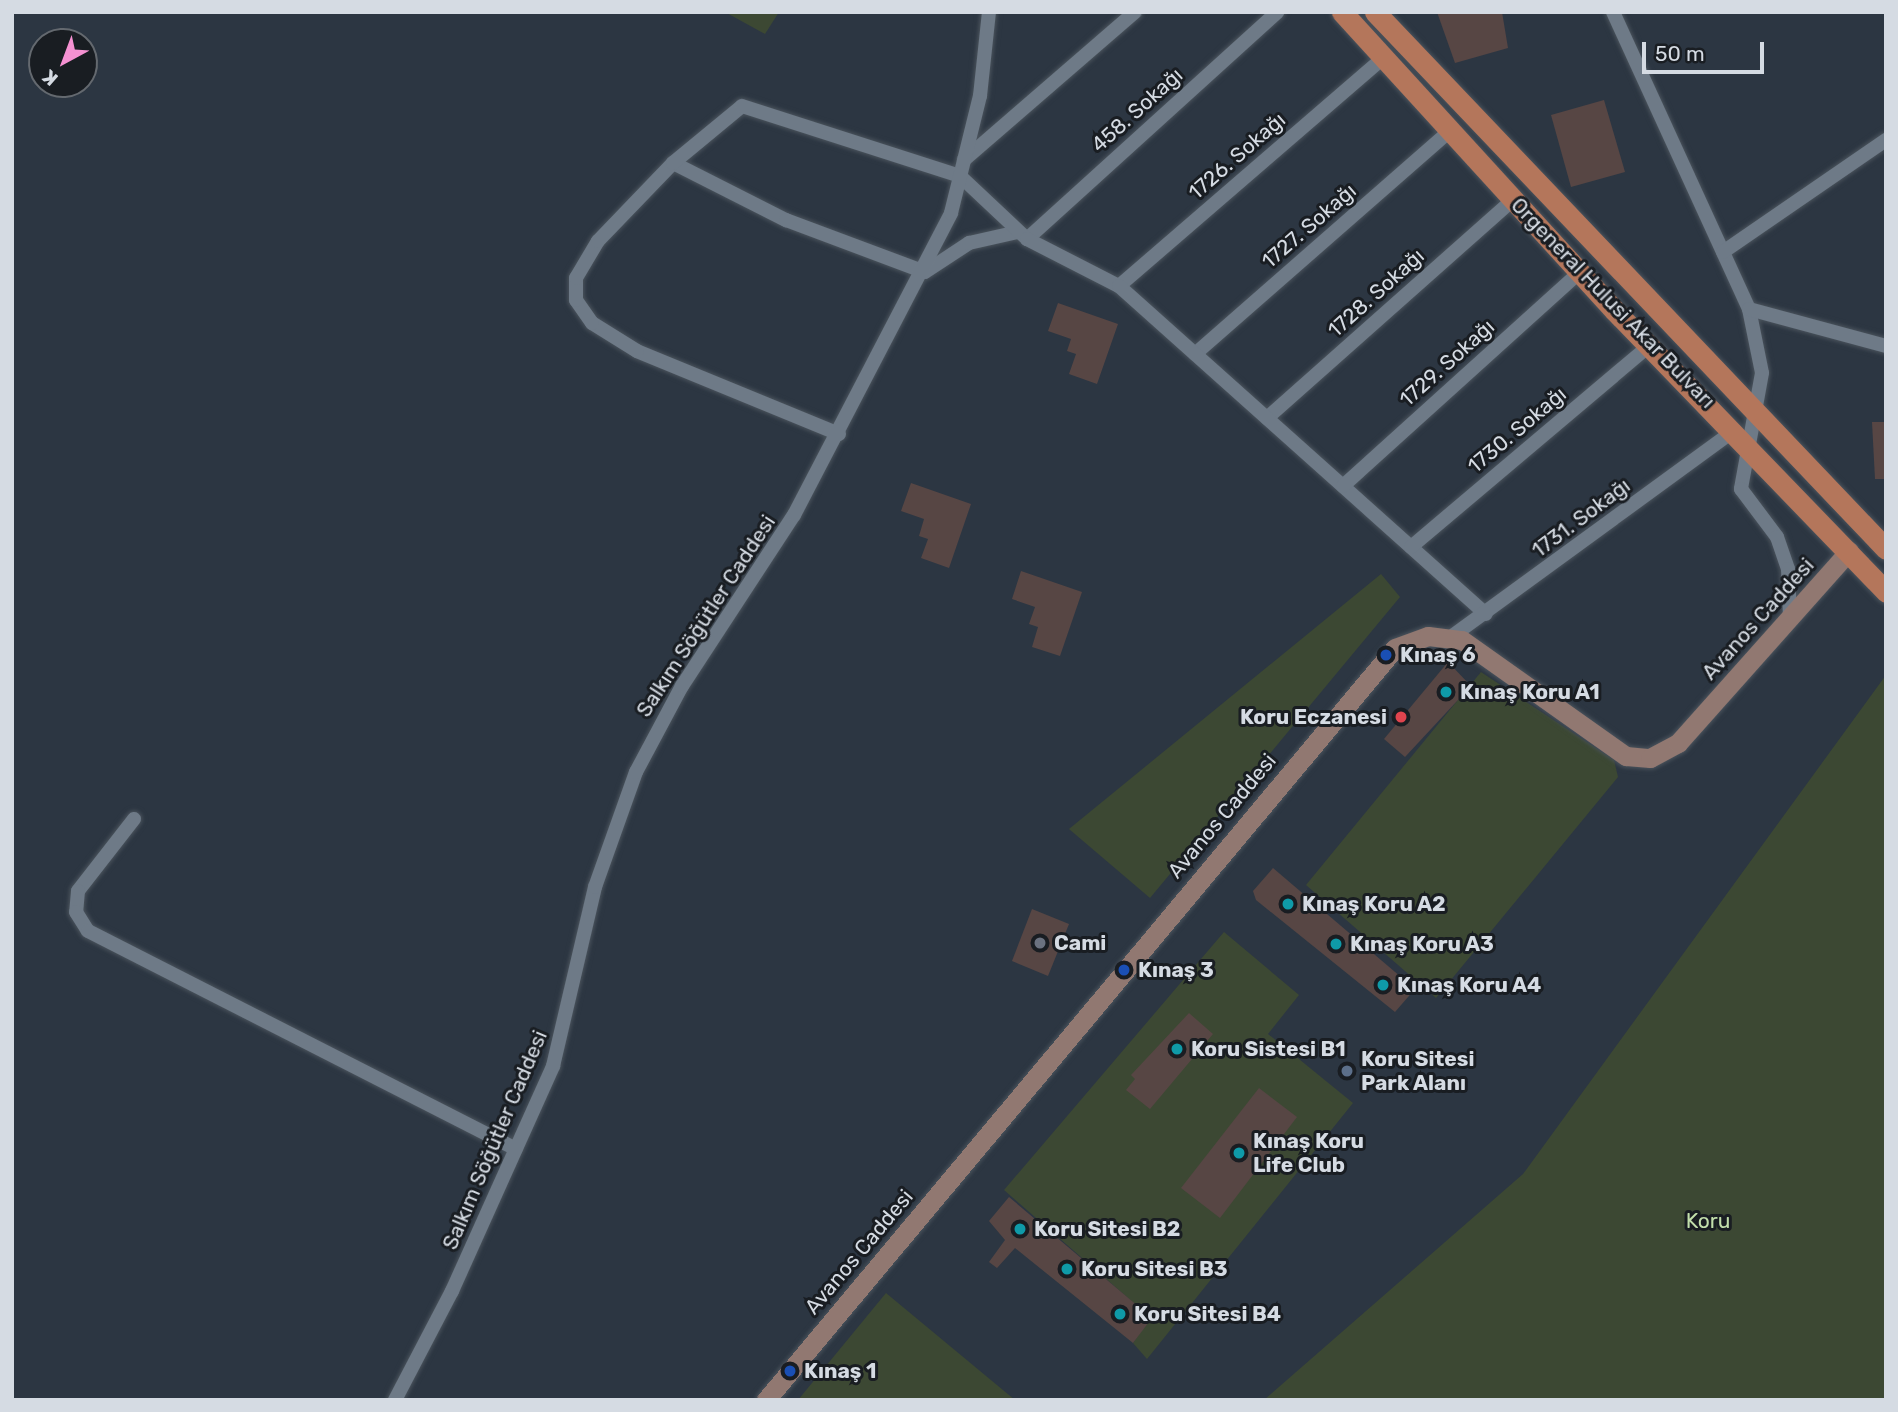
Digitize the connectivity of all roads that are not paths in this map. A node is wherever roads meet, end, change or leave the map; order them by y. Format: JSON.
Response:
{"nodes":[{"id":1,"x":989,"y":12,"type":"edge"},
{"id":2,"x":1135,"y":12,"type":"edge"},
{"id":3,"x":1276,"y":12,"type":"edge"},
{"id":4,"x":1342,"y":12,"type":"edge"},
{"id":5,"x":1375,"y":12,"type":"edge"},
{"id":6,"x":1613,"y":12,"type":"edge"},
{"id":7,"x":1384,"y":57,"type":"junction"},
{"id":8,"x":1451,"y":130,"type":"junction"},
{"id":9,"x":1886,"y":140,"type":"edge"},
{"id":10,"x":964,"y":161,"type":"junction"},
{"id":11,"x":673,"y":163,"type":"junction"},
{"id":12,"x":960,"y":176,"type":"junction"},
{"id":13,"x":1514,"y":199,"type":"junction"},
{"id":14,"x":1022,"y":235,"type":"junction"},
{"id":15,"x":1723,"y":252,"type":"junction"},
{"id":16,"x":925,"y":272,"type":"junction"},
{"id":17,"x":1580,"y":272,"type":"junction"},
{"id":18,"x":1119,"y":286,"type":"junction"},
{"id":19,"x":1749,"y":309,"type":"junction"},
{"id":20,"x":1650,"y":345,"type":"junction"},
{"id":21,"x":1886,"y":346,"type":"edge"},
{"id":22,"x":1195,"y":354,"type":"junction"},
{"id":23,"x":1755,"y":408,"type":"junction"},
{"id":24,"x":1267,"y":418,"type":"junction"},
{"id":25,"x":839,"y":435,"type":"junction"},
{"id":26,"x":1741,"y":437,"type":"junction"},
{"id":27,"x":1343,"y":486,"type":"junction"},
{"id":28,"x":1411,"y":547,"type":"junction"},
{"id":29,"x":1886,"y":549,"type":"edge"},
{"id":30,"x":1849,"y":551,"type":"junction"},
{"id":31,"x":1886,"y":592,"type":"edge"},
{"id":32,"x":1486,"y":614,"type":"junction"},
{"id":33,"x":1790,"y":617,"type":"junction"},
{"id":34,"x":1451,"y":636,"type":"junction"},
{"id":35,"x":134,"y":819,"type":"dead end"},
{"id":36,"x":516,"y":1149,"type":"junction"},
{"id":37,"x":395,"y":1400,"type":"edge"},
{"id":38,"x":766,"y":1400,"type":"edge"}],
"edges":[{"from":1,"to":10,"type":"street","name":"Salkım Söğütler Caddesi"},
{"from":2,"to":10,"type":"street"},
{"from":3,"to":14,"type":"street","name":"458. Sokağı"},
{"from":4,"to":7,"type":"main road","name":"Orgeneral Hulusi Akar Bulvarı"},
{"from":5,"to":23,"type":"main road","name":"Orgeneral Hulusi Akar Bulvarı"},
{"from":6,"to":15,"type":"street"},
{"from":7,"to":8,"type":"main road","name":"Orgeneral Hulusi Akar Bulvarı"},
{"from":7,"to":18,"type":"street","name":"1726. Sokağı"},
{"from":8,"to":13,"type":"main road","name":"Orgeneral Hulusi Akar Bulvarı"},
{"from":8,"to":22,"type":"street","name":"1727. Sokağı"},
{"from":9,"to":15,"type":"street"},
{"from":10,"to":12,"type":"street","name":"Salkım Söğütler Caddesi"},
{"from":11,"to":12,"type":"street"},
{"from":11,"to":16,"type":"street"},
{"from":11,"to":25,"type":"street"},
{"from":12,"to":14,"type":"street"},
{"from":12,"to":16,"type":"street","name":"Salkım Söğütler Caddesi"},
{"from":13,"to":17,"type":"main road","name":"Orgeneral Hulusi Akar Bulvarı"},
{"from":13,"to":24,"type":"street","name":"1728. Sokağı"},
{"from":14,"to":16,"type":"street"},
{"from":14,"to":18,"type":"street"},
{"from":15,"to":19,"type":"street"},
{"from":16,"to":25,"type":"street","name":"Salkım Söğütler Caddesi"},
{"from":17,"to":20,"type":"main road","name":"Orgeneral Hulusi Akar Bulvarı"},
{"from":17,"to":27,"type":"street","name":"1729. Sokağı"},
{"from":18,"to":22,"type":"street"},
{"from":19,"to":21,"type":"street"},
{"from":19,"to":23,"type":"street"},
{"from":20,"to":26,"type":"main road","name":"Orgeneral Hulusi Akar Bulvarı"},
{"from":20,"to":28,"type":"street","name":"1730. Sokağı"},
{"from":22,"to":24,"type":"street"},
{"from":23,"to":26,"type":"street"},
{"from":23,"to":29,"type":"main road","name":"Orgeneral Hulusi Akar Bulvarı"},
{"from":24,"to":27,"type":"street"},
{"from":25,"to":36,"type":"street","name":"Salkım Söğütler Caddesi"},
{"from":26,"to":30,"type":"main road","name":"Orgeneral Hulusi Akar Bulvarı"},
{"from":26,"to":32,"type":"street","name":"1731. Sokağı"},
{"from":26,"to":33,"type":"street"},
{"from":27,"to":28,"type":"street"},
{"from":28,"to":32,"type":"street"},
{"from":30,"to":31,"type":"main road","name":"Orgeneral Hulusi Akar Bulvarı"},
{"from":30,"to":33,"type":"street","name":"Avanos Caddesi"},
{"from":32,"to":34,"type":"street","name":"1731. Sokağı"},
{"from":33,"to":34,"type":"street","name":"Avanos Caddesi"},
{"from":34,"to":38,"type":"street","name":"Avanos Caddesi"},
{"from":35,"to":36,"type":"street"},
{"from":36,"to":37,"type":"street","name":"Salkım Söğütler Caddesi"}]}
